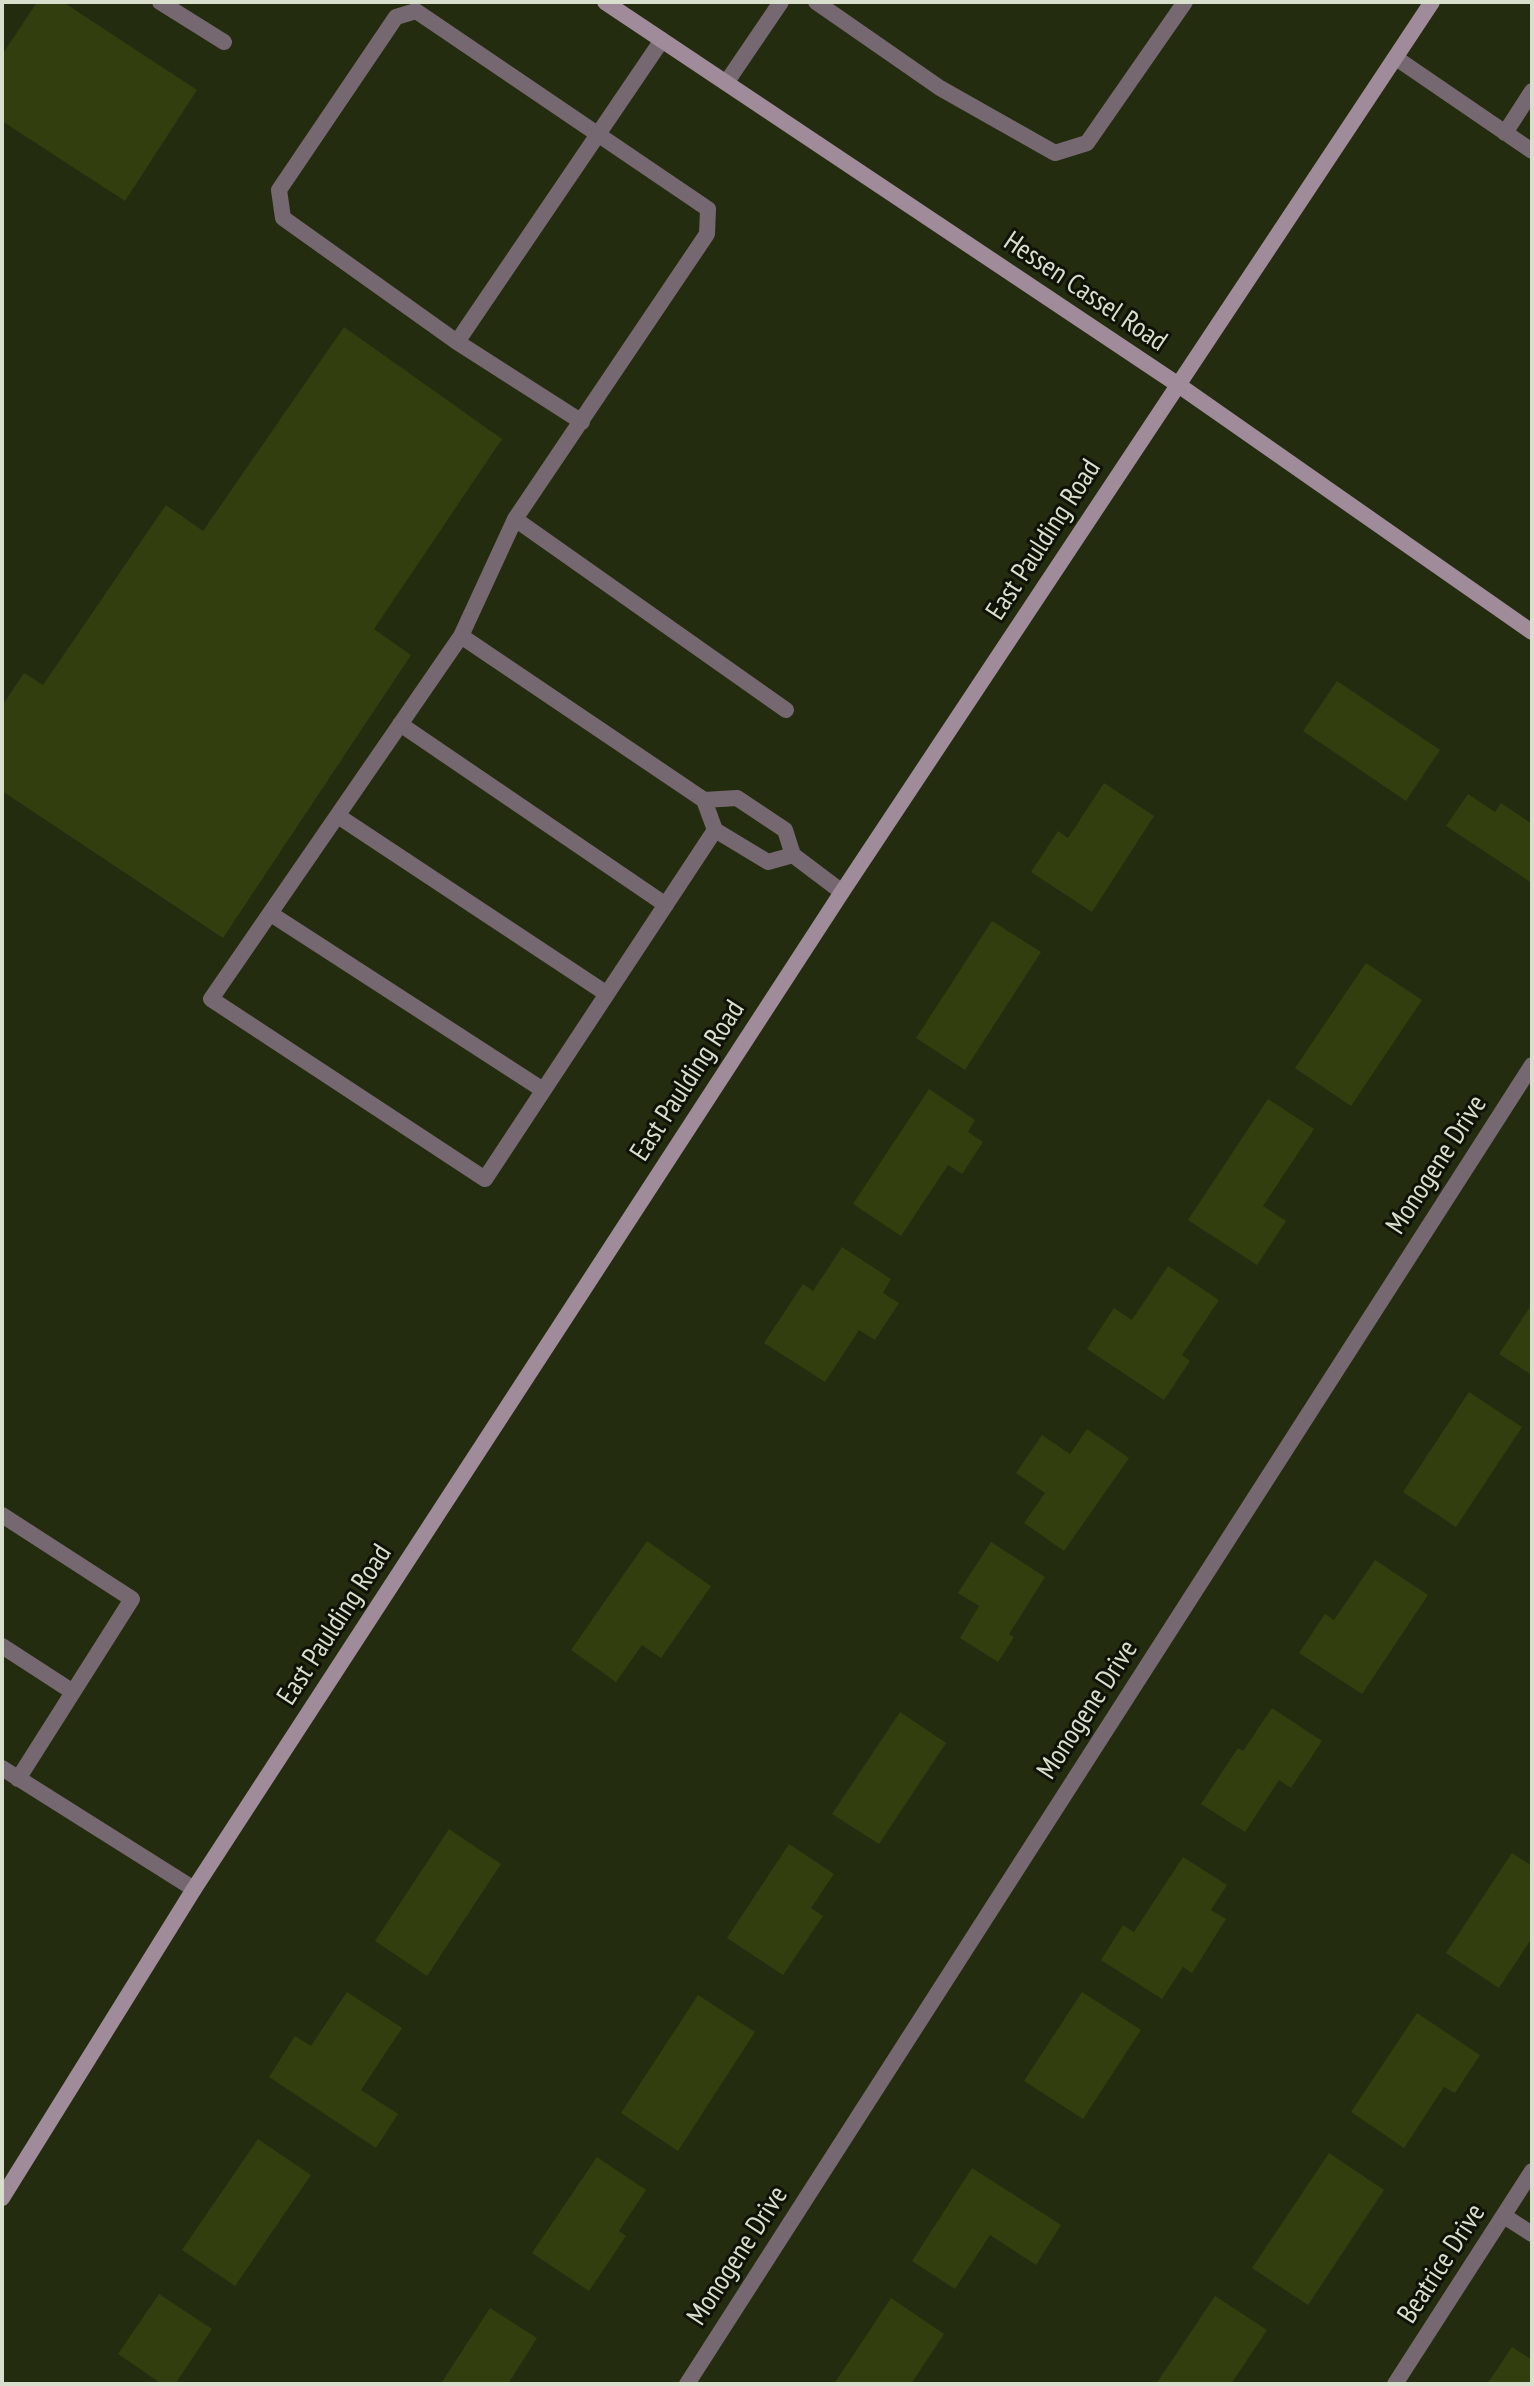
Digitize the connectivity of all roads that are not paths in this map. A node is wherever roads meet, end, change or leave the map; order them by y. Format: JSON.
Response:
{"nodes":[{"id":1,"x":160,"y":2,"type":"edge"},
{"id":2,"x":605,"y":2,"type":"edge"},
{"id":3,"x":781,"y":2,"type":"edge"},
{"id":4,"x":816,"y":2,"type":"edge"},
{"id":5,"x":1185,"y":2,"type":"edge"},
{"id":6,"x":1432,"y":2,"type":"edge"},
{"id":7,"x":662,"y":40,"type":"junction"},
{"id":8,"x":224,"y":42,"type":"dead end"},
{"id":9,"x":1396,"y":58,"type":"junction"},
{"id":10,"x":726,"y":83,"type":"junction"},
{"id":11,"x":1532,"y":91,"type":"edge"},
{"id":12,"x":600,"y":132,"type":"junction"},
{"id":13,"x":1505,"y":133,"type":"junction"},
{"id":14,"x":1532,"y":151,"type":"edge"},
{"id":15,"x":457,"y":342,"type":"junction"},
{"id":16,"x":1177,"y":384,"type":"junction"},
{"id":17,"x":582,"y":422,"type":"junction"},
{"id":18,"x":515,"y":519,"type":"junction"},
{"id":19,"x":1532,"y":632,"type":"edge"},
{"id":20,"x":461,"y":636,"type":"junction"},
{"id":21,"x":786,"y":710,"type":"dead end"},
{"id":22,"x":400,"y":724,"type":"junction"},
{"id":23,"x":704,"y":800,"type":"junction"},
{"id":24,"x":338,"y":816,"type":"junction"},
{"id":25,"x":715,"y":830,"type":"junction"},
{"id":26,"x":793,"y":855,"type":"junction"},
{"id":27,"x":842,"y":892,"type":"junction"},
{"id":28,"x":666,"y":905,"type":"junction"},
{"id":29,"x":271,"y":914,"type":"junction"},
{"id":30,"x":607,"y":994,"type":"junction"},
{"id":31,"x":1532,"y":1065,"type":"edge"},
{"id":32,"x":543,"y":1090,"type":"junction"},
{"id":33,"x":2,"y":1515,"type":"edge"},
{"id":34,"x":2,"y":1646,"type":"edge"},
{"id":35,"x":73,"y":1692,"type":"junction"},
{"id":36,"x":2,"y":1768,"type":"edge"},
{"id":37,"x":18,"y":1779,"type":"junction"},
{"id":38,"x":194,"y":1889,"type":"junction"},
{"id":39,"x":1532,"y":2171,"type":"edge"},
{"id":40,"x":2,"y":2198,"type":"edge"},
{"id":41,"x":1504,"y":2216,"type":"junction"},
{"id":42,"x":1532,"y":2234,"type":"edge"},
{"id":43,"x":687,"y":2384,"type":"edge"},
{"id":44,"x":1395,"y":2384,"type":"edge"}],
"edges":[{"from":1,"to":8,"type":"street"},
{"from":2,"to":7,"type":"main road","name":"Hessen Cassel Road"},
{"from":3,"to":10,"type":"street"},
{"from":4,"to":5,"type":"street"},
{"from":6,"to":9,"type":"main road","name":"East Paulding Road"},
{"from":7,"to":10,"type":"main road","name":"Hessen Cassel Road"},
{"from":7,"to":12,"type":"street"},
{"from":9,"to":13,"type":"street"},
{"from":9,"to":16,"type":"main road","name":"East Paulding Road"},
{"from":10,"to":16,"type":"main road","name":"Hessen Cassel Road"},
{"from":11,"to":13,"type":"street"},
{"from":12,"to":15,"type":"street"},
{"from":12,"to":15,"type":"street"},
{"from":12,"to":17,"type":"street"},
{"from":13,"to":14,"type":"street"},
{"from":15,"to":17,"type":"street"},
{"from":16,"to":19,"type":"main road","name":"Hessen Cassel Road"},
{"from":16,"to":27,"type":"main road","name":"East Paulding Road"},
{"from":17,"to":18,"type":"street"},
{"from":18,"to":20,"type":"street"},
{"from":18,"to":21,"type":"street"},
{"from":20,"to":22,"type":"street"},
{"from":20,"to":23,"type":"street"},
{"from":22,"to":24,"type":"street"},
{"from":22,"to":28,"type":"street"},
{"from":23,"to":25,"type":"street"},
{"from":23,"to":26,"type":"street"},
{"from":24,"to":29,"type":"street"},
{"from":24,"to":30,"type":"street"},
{"from":25,"to":26,"type":"street"},
{"from":25,"to":28,"type":"street"},
{"from":26,"to":27,"type":"street"},
{"from":27,"to":38,"type":"main road","name":"East Paulding Road"},
{"from":28,"to":30,"type":"street"},
{"from":29,"to":32,"type":"street"},
{"from":29,"to":32,"type":"street"},
{"from":30,"to":32,"type":"street"},
{"from":31,"to":43,"type":"street","name":"Monogene Drive"},
{"from":33,"to":35,"type":"street"},
{"from":34,"to":35,"type":"street"},
{"from":35,"to":37,"type":"street"},
{"from":36,"to":37,"type":"street"},
{"from":37,"to":38,"type":"street"},
{"from":38,"to":40,"type":"main road","name":"East Paulding Road"},
{"from":39,"to":41,"type":"street","name":"Beatrice Drive"},
{"from":41,"to":42,"type":"street"},
{"from":41,"to":44,"type":"street","name":"Beatrice Drive"}]}
